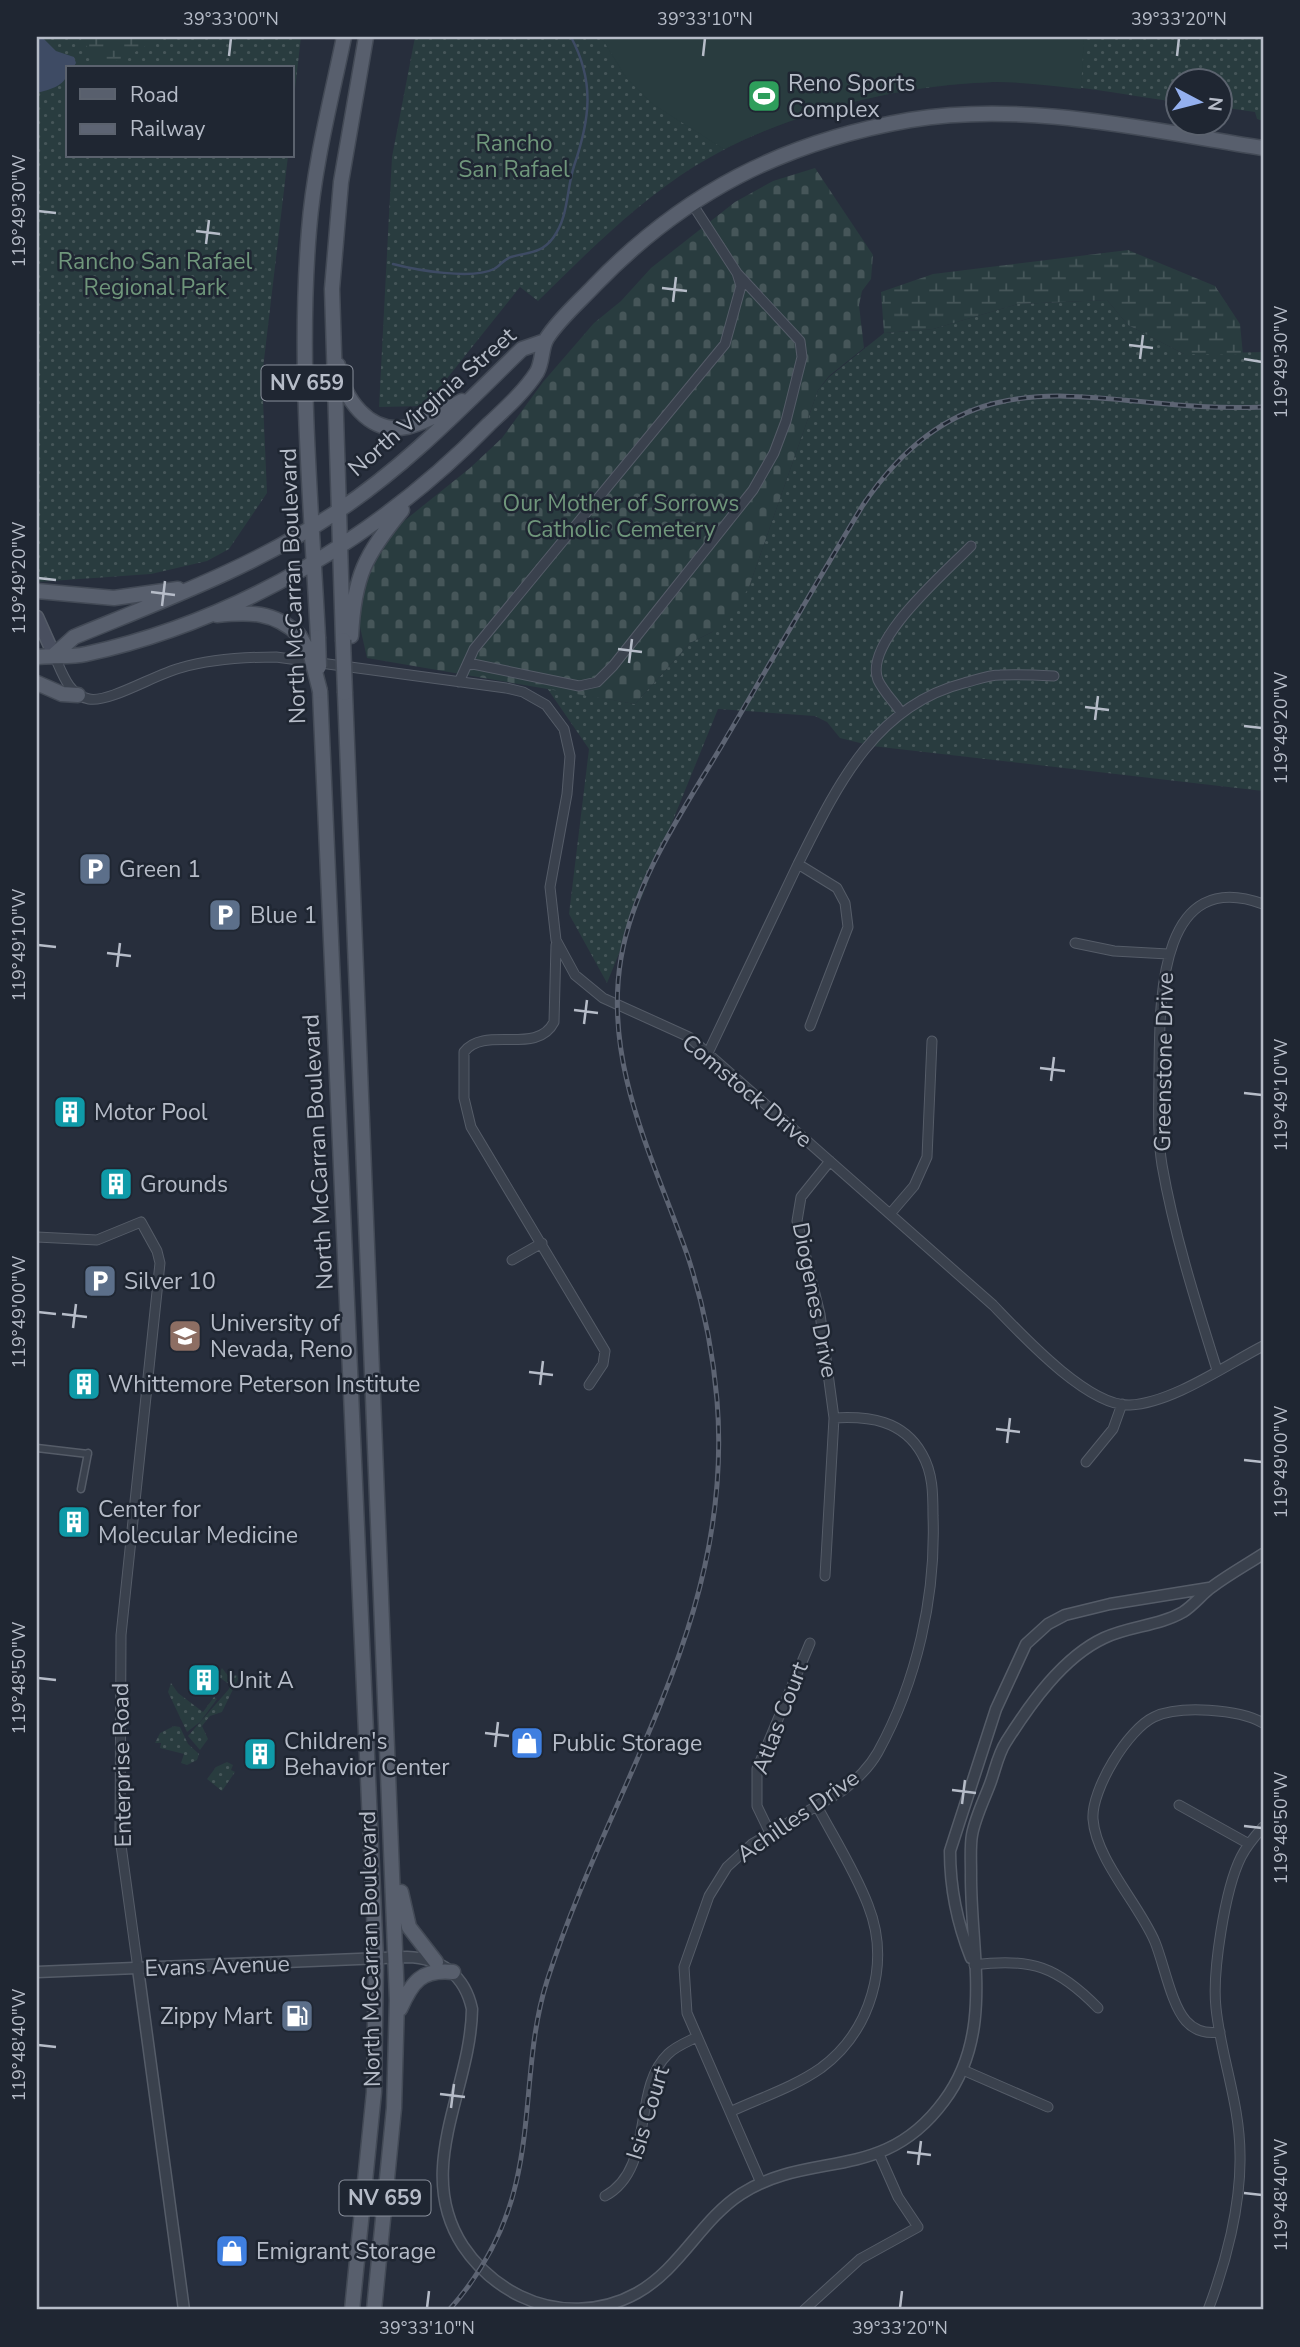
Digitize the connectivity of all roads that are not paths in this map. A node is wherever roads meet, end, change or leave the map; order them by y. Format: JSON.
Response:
{"nodes":[{"id":1,"x":344,"y":37,"type":"edge"},
{"id":2,"x":366,"y":37,"type":"edge"},
{"id":3,"x":1263,"y":148,"type":"edge"},
{"id":4,"x":691,"y":202,"type":"junction"},
{"id":5,"x":737,"y":273,"type":"junction"},
{"id":6,"x":331,"y":318,"type":"junction"},
{"id":7,"x":545,"y":341,"type":"junction"},
{"id":8,"x":476,"y":394,"type":"junction"},
{"id":9,"x":419,"y":489,"type":"junction"},
{"id":10,"x":337,"y":512,"type":"junction"},
{"id":11,"x":313,"y":527,"type":"junction"},
{"id":12,"x":971,"y":545,"type":"dead end"},
{"id":13,"x":338,"y":546,"type":"junction"},
{"id":14,"x":314,"y":562,"type":"junction"},
{"id":15,"x":196,"y":586,"type":"junction"},
{"id":16,"x":37,"y":591,"type":"edge"},
{"id":17,"x":37,"y":617,"type":"edge"},
{"id":18,"x":202,"y":617,"type":"junction"},
{"id":19,"x":347,"y":640,"type":"junction"},
{"id":20,"x":54,"y":655,"type":"junction"},
{"id":21,"x":37,"y":657,"type":"edge"},
{"id":22,"x":468,"y":663,"type":"junction"},
{"id":23,"x":1054,"y":676,"type":"dead end"},
{"id":24,"x":459,"y":682,"type":"junction"},
{"id":25,"x":37,"y":683,"type":"edge"},
{"id":26,"x":320,"y":691,"type":"junction"},
{"id":27,"x":78,"y":695,"type":"junction"},
{"id":28,"x":900,"y":711,"type":"junction"},
{"id":29,"x":798,"y":864,"type":"junction"},
{"id":30,"x":1263,"y":904,"type":"edge"},
{"id":31,"x":556,"y":940,"type":"junction"},
{"id":32,"x":1075,"y":943,"type":"dead end"},
{"id":33,"x":1168,"y":954,"type":"junction"},
{"id":34,"x":810,"y":1026,"type":"dead end"},
{"id":35,"x":932,"y":1041,"type":"dead end"},
{"id":36,"x":708,"y":1053,"type":"junction"},
{"id":37,"x":830,"y":1161,"type":"junction"},
{"id":38,"x":890,"y":1214,"type":"junction"},
{"id":39,"x":37,"y":1237,"type":"edge"},
{"id":40,"x":542,"y":1243,"type":"junction"},
{"id":41,"x":512,"y":1260,"type":"dead end"},
{"id":42,"x":1263,"y":1346,"type":"edge"},
{"id":43,"x":1217,"y":1370,"type":"junction"},
{"id":44,"x":589,"y":1385,"type":"dead end"},
{"id":45,"x":1122,"y":1404,"type":"junction"},
{"id":46,"x":834,"y":1418,"type":"junction"},
{"id":47,"x":37,"y":1448,"type":"edge"},
{"id":48,"x":1086,"y":1462,"type":"dead end"},
{"id":49,"x":81,"y":1489,"type":"dead end"},
{"id":50,"x":1263,"y":1554,"type":"edge"},
{"id":51,"x":825,"y":1576,"type":"dead end"},
{"id":52,"x":1212,"y":1587,"type":"junction"},
{"id":53,"x":810,"y":1643,"type":"dead end"},
{"id":54,"x":1263,"y":1723,"type":"edge"},
{"id":55,"x":1179,"y":1805,"type":"dead end"},
{"id":56,"x":817,"y":1806,"type":"junction"},
{"id":57,"x":1263,"y":1827,"type":"edge"},
{"id":58,"x":770,"y":1833,"type":"junction"},
{"id":59,"x":1249,"y":1844,"type":"junction"},
{"id":60,"x":393,"y":1856,"type":"junction"},
{"id":61,"x":396,"y":1958,"type":"junction"},
{"id":62,"x":376,"y":1959,"type":"junction"},
{"id":63,"x":436,"y":1962,"type":"junction"},
{"id":64,"x":974,"y":1965,"type":"junction"},
{"id":65,"x":138,"y":1969,"type":"junction"},
{"id":66,"x":37,"y":1972,"type":"edge"},
{"id":67,"x":453,"y":1972,"type":"junction"},
{"id":68,"x":1098,"y":2008,"type":"dead end"},
{"id":69,"x":397,"y":2017,"type":"junction"},
{"id":70,"x":1220,"y":2032,"type":"junction"},
{"id":71,"x":696,"y":2037,"type":"junction"},
{"id":72,"x":963,"y":2070,"type":"junction"},
{"id":73,"x":1048,"y":2107,"type":"dead end"},
{"id":74,"x":730,"y":2112,"type":"junction"},
{"id":75,"x":879,"y":2154,"type":"junction"},
{"id":76,"x":761,"y":2183,"type":"junction"},
{"id":77,"x":605,"y":2196,"type":"dead end"},
{"id":78,"x":184,"y":2310,"type":"edge"},
{"id":79,"x":352,"y":2310,"type":"edge"},
{"id":80,"x":374,"y":2310,"type":"edge"},
{"id":81,"x":575,"y":2310,"type":"edge"},
{"id":82,"x":804,"y":2310,"type":"edge"},
{"id":83,"x":1208,"y":2310,"type":"edge"}],
"edges":[{"from":1,"to":11,"type":"main road","name":"North McCarran Boulevard","number":"NV 659"},
{"from":2,"to":6,"type":"main road","name":"North McCarran Boulevard","number":"NV 659"},
{"from":3,"to":4,"type":"main road","name":"North Virginia Street"},
{"from":4,"to":5,"type":"street"},
{"from":4,"to":7,"type":"main road","name":"North Virginia Street"},
{"from":5,"to":22,"type":"street"},
{"from":5,"to":22,"type":"street"},
{"from":6,"to":8,"type":"main road"},
{"from":6,"to":10,"type":"main road","name":"North McCarran Boulevard","number":"NV 659"},
{"from":7,"to":8,"type":"main road","name":"North Virginia Street"},
{"from":7,"to":9,"type":"main road","name":"North Virginia Street"},
{"from":8,"to":10,"type":"main road","name":"North Virginia Street"},
{"from":9,"to":13,"type":"main road","name":"North Virginia Street"},
{"from":9,"to":19,"type":"main road"},
{"from":10,"to":11,"type":"main road","name":"North Virginia Street"},
{"from":10,"to":13,"type":"main road","name":"North McCarran Boulevard","number":"NV 659"},
{"from":11,"to":14,"type":"main road","name":"North McCarran Boulevard","number":"NV 659"},
{"from":11,"to":15,"type":"main road","name":"North Virginia Street"},
{"from":12,"to":28,"type":"street"},
{"from":13,"to":14,"type":"main road","name":"North Virginia Street"},
{"from":13,"to":19,"type":"main road","name":"North McCarran Boulevard","number":"NV 659"},
{"from":14,"to":18,"type":"main road","name":"North Virginia Street"},
{"from":14,"to":26,"type":"main road","name":"North McCarran Boulevard","number":"NV 659","bridge":true},
{"from":15,"to":16,"type":"main road"},
{"from":15,"to":20,"type":"main road","name":"North Virginia Street"},
{"from":17,"to":20,"type":"main road"},
{"from":18,"to":20,"type":"main road","name":"North Virginia Street"},
{"from":18,"to":26,"type":"main road","bridge":true},
{"from":19,"to":60,"type":"main road","name":"North McCarran Boulevard","number":"NV 659","bridge":true},
{"from":20,"to":21,"type":"main road","name":"North Virginia Street"},
{"from":20,"to":27,"type":"street"},
{"from":22,"to":24,"type":"street"},
{"from":23,"to":28,"type":"street"},
{"from":24,"to":27,"type":"street","name":"Comstock Drive"},
{"from":24,"to":31,"type":"street","name":"Comstock Drive"},
{"from":25,"to":27,"type":"main road"},
{"from":26,"to":62,"type":"main road","name":"North McCarran Boulevard","number":"NV 659"},
{"from":28,"to":29,"type":"street"},
{"from":29,"to":34,"type":"street"},
{"from":29,"to":36,"type":"street"},
{"from":30,"to":33,"type":"street","name":"Greenstone Drive"},
{"from":31,"to":36,"type":"street","name":"Comstock Drive"},
{"from":31,"to":40,"type":"street"},
{"from":32,"to":33,"type":"street"},
{"from":33,"to":43,"type":"street","name":"Greenstone Drive"},
{"from":35,"to":38,"type":"street"},
{"from":36,"to":37,"type":"street","name":"Comstock Drive"},
{"from":37,"to":38,"type":"street","name":"Comstock Drive"},
{"from":37,"to":46,"type":"street","name":"Diogenes Drive"},
{"from":38,"to":45,"type":"street","name":"Comstock Drive"},
{"from":39,"to":65,"type":"street","name":"Enterprise Road"},
{"from":40,"to":41,"type":"street"},
{"from":40,"to":44,"type":"street"},
{"from":42,"to":43,"type":"street"},
{"from":43,"to":45,"type":"street"},
{"from":45,"to":48,"type":"street"},
{"from":46,"to":51,"type":"street","name":"Diogenes Drive"},
{"from":46,"to":56,"type":"street","name":"Achilles Drive"},
{"from":47,"to":49,"type":"street"},
{"from":50,"to":52,"type":"street"},
{"from":52,"to":64,"type":"street"},
{"from":52,"to":64,"type":"street"},
{"from":53,"to":58,"type":"street","name":"Atlas Court"},
{"from":54,"to":70,"type":"street"},
{"from":55,"to":59,"type":"street"},
{"from":56,"to":58,"type":"street","name":"Achilles Drive"},
{"from":56,"to":74,"type":"street"},
{"from":57,"to":59,"type":"street"},
{"from":58,"to":71,"type":"street","name":"Achilles Drive"},
{"from":59,"to":70,"type":"street"},
{"from":60,"to":61,"type":"main road","name":"North McCarran Boulevard","number":"NV 659"},
{"from":60,"to":63,"type":"main road"},
{"from":61,"to":62,"type":"street","name":"Evans Avenue"},
{"from":61,"to":63,"type":"street","name":"Evans Avenue"},
{"from":61,"to":69,"type":"main road","name":"North McCarran Boulevard","number":"NV 659"},
{"from":62,"to":65,"type":"street","name":"Evans Avenue"},
{"from":62,"to":79,"type":"main road","name":"North McCarran Boulevard","number":"NV 659"},
{"from":63,"to":67,"type":"street"},
{"from":64,"to":68,"type":"street"},
{"from":64,"to":72,"type":"street"},
{"from":65,"to":66,"type":"street","name":"Evans Avenue"},
{"from":65,"to":78,"type":"street","name":"Enterprise Road"},
{"from":67,"to":69,"type":"main road"},
{"from":67,"to":81,"type":"street"},
{"from":69,"to":80,"type":"main road","name":"North McCarran Boulevard","number":"NV 659"},
{"from":70,"to":83,"type":"street"},
{"from":71,"to":74,"type":"street","name":"Achilles Drive"},
{"from":71,"to":77,"type":"street","name":"Isis Court"},
{"from":72,"to":73,"type":"street"},
{"from":72,"to":75,"type":"street"},
{"from":74,"to":76,"type":"street","name":"Achilles Drive"},
{"from":75,"to":76,"type":"street"},
{"from":75,"to":82,"type":"street"},
{"from":76,"to":81,"type":"street"}]}
